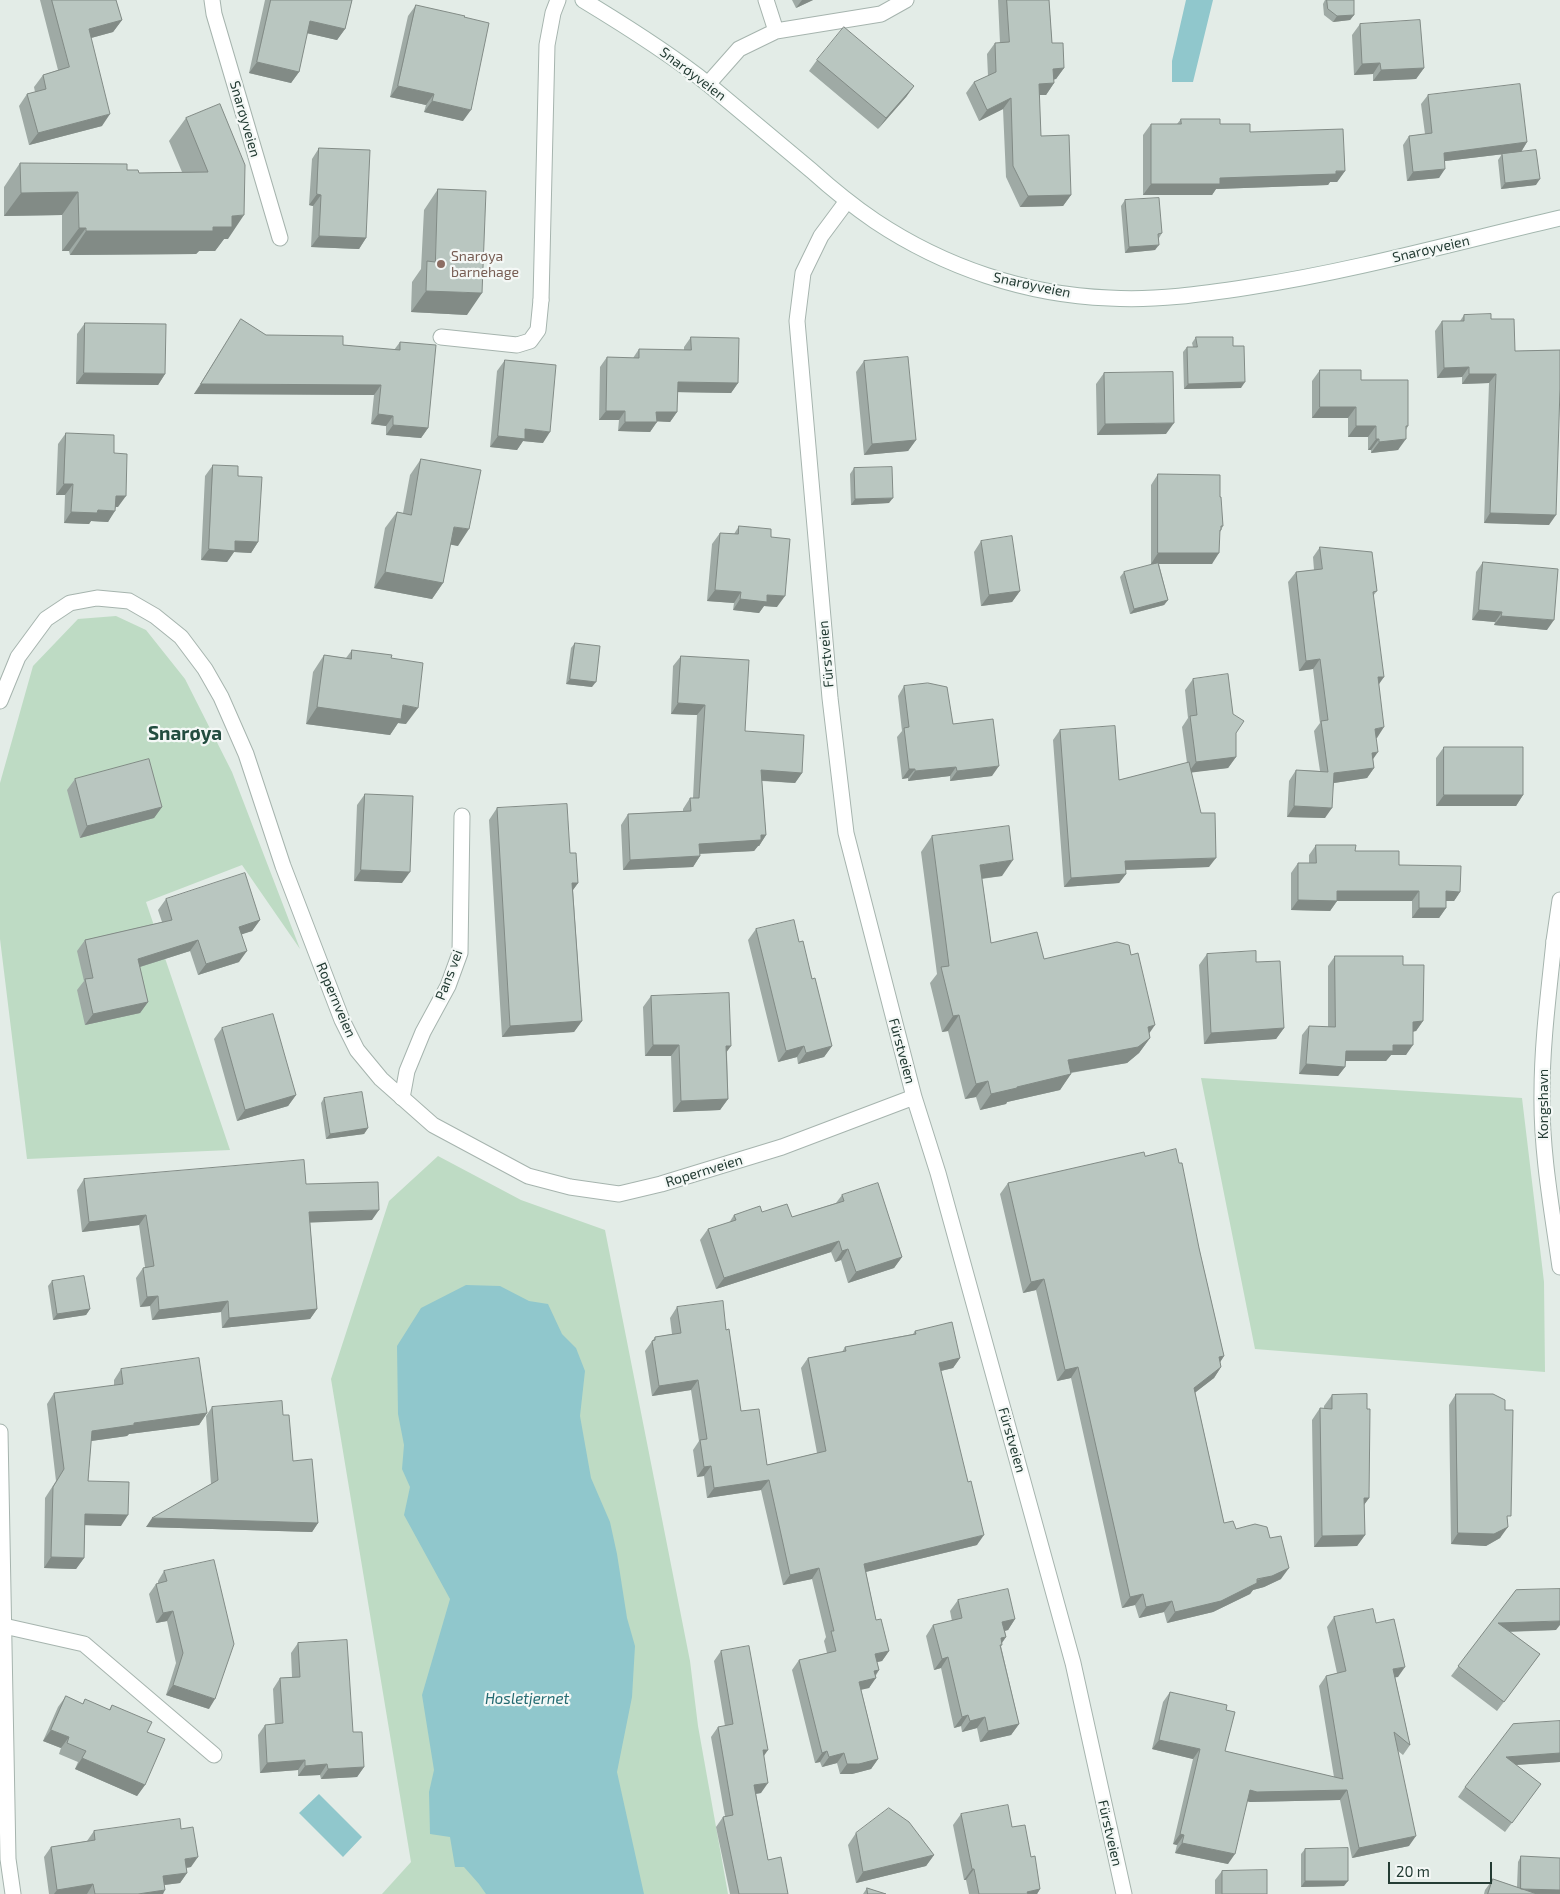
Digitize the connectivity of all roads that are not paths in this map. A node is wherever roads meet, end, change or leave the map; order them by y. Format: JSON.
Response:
{"nodes":[{"id":1,"x":212,"y":0,"type":"edge"},
{"id":2,"x":558,"y":0,"type":"edge"},
{"id":3,"x":583,"y":0,"type":"edge"},
{"id":4,"x":766,"y":0,"type":"edge"},
{"id":5,"x":906,"y":0,"type":"edge"},
{"id":6,"x":776,"y":31,"type":"junction"},
{"id":7,"x":708,"y":84,"type":"junction"},
{"id":8,"x":847,"y":201,"type":"junction"},
{"id":9,"x":1560,"y":218,"type":"edge"},
{"id":10,"x":280,"y":238,"type":"dead end"},
{"id":11,"x":441,"y":337,"type":"dead end"},
{"id":12,"x":0,"y":702,"type":"edge"},
{"id":13,"x":462,"y":816,"type":"dead end"},
{"id":14,"x":1560,"y":900,"type":"edge"},
{"id":15,"x":1557,"y":942,"type":"edge"},
{"id":16,"x":914,"y":1097,"type":"junction"},
{"id":17,"x":402,"y":1098,"type":"junction"},
{"id":18,"x":1560,"y":1267,"type":"edge"},
{"id":19,"x":0,"y":1432,"type":"edge"},
{"id":20,"x":4,"y":1626,"type":"junction"},
{"id":21,"x":214,"y":1755,"type":"dead end"},
{"id":22,"x":13,"y":1894,"type":"edge"},
{"id":23,"x":1124,"y":1894,"type":"edge"}],
"edges":[{"from":1,"to":10,"type":"street","name":"Snarøyveien"},
{"from":2,"to":11,"type":"street"},
{"from":3,"to":7,"type":"street","name":"Snarøyveien"},
{"from":4,"to":6,"type":"street"},
{"from":5,"to":6,"type":"street"},
{"from":6,"to":7,"type":"street"},
{"from":7,"to":8,"type":"street","name":"Snarøyveien"},
{"from":8,"to":9,"type":"street","name":"Snarøyveien"},
{"from":8,"to":16,"type":"street","name":"Fürstveien"},
{"from":12,"to":17,"type":"street","name":"Ropernveien"},
{"from":13,"to":17,"type":"street","name":"Pans vei"},
{"from":14,"to":15,"type":"street","name":"Kongshavn"},
{"from":15,"to":18,"type":"street","name":"Kongshavn"},
{"from":16,"to":17,"type":"street","name":"Ropernveien"},
{"from":16,"to":23,"type":"street","name":"Fürstveien"},
{"from":19,"to":20,"type":"street"},
{"from":20,"to":21,"type":"street"},
{"from":20,"to":22,"type":"street"}]}
